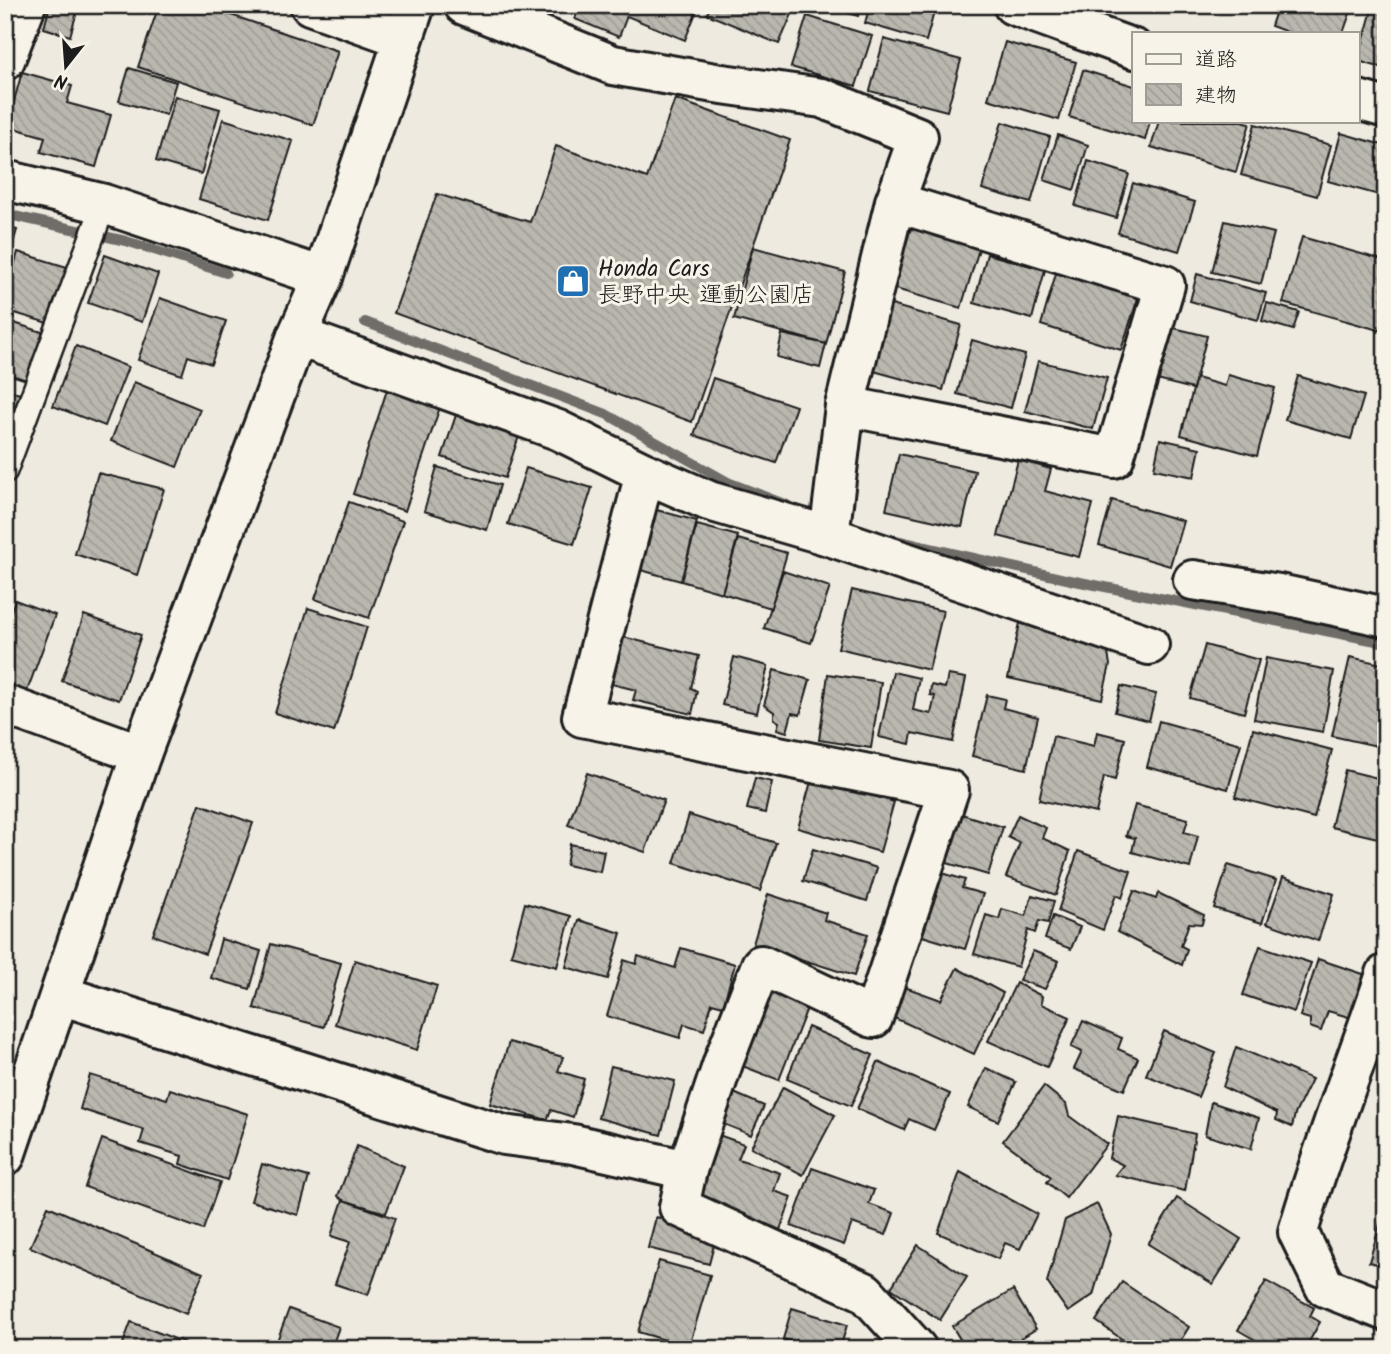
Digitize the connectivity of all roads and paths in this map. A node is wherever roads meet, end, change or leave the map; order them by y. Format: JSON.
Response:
{"nodes":[{"id":1,"x":26,"y":5,"type":"edge"},
{"id":2,"x":310,"y":5,"type":"edge"},
{"id":3,"x":464,"y":5,"type":"edge"},
{"id":4,"x":1013,"y":5,"type":"edge"},
{"id":5,"x":409,"y":22,"type":"edge"},
{"id":6,"x":1132,"y":48,"type":"edge"},
{"id":7,"x":5,"y":61,"type":"edge"},
{"id":8,"x":1360,"y":101,"type":"edge"},
{"id":9,"x":1386,"y":108,"type":"edge"},
{"id":10,"x":5,"y":180,"type":"edge"},
{"id":11,"x":895,"y":202,"type":"junction"},
{"id":12,"x":101,"y":209,"type":"junction"},
{"id":13,"x":323,"y":277,"type":"junction"},
{"id":14,"x":297,"y":336,"type":"junction"},
{"id":15,"x":845,"y":406,"type":"junction"},
{"id":16,"x":5,"y":471,"type":"edge"},
{"id":17,"x":645,"y":473,"type":"junction"},
{"id":18,"x":829,"y":536,"type":"junction"},
{"id":19,"x":1193,"y":580,"type":"dead end"},
{"id":20,"x":1386,"y":617,"type":"edge"},
{"id":21,"x":1149,"y":645,"type":"dead end"},
{"id":22,"x":5,"y":705,"type":"edge"},
{"id":23,"x":141,"y":754,"type":"junction"},
{"id":24,"x":1386,"y":974,"type":"edge"},
{"id":25,"x":60,"y":995,"type":"junction"},
{"id":26,"x":5,"y":1157,"type":"edge"},
{"id":27,"x":687,"y":1170,"type":"junction"},
{"id":28,"x":1386,"y":1311,"type":"edge"},
{"id":29,"x":917,"y":1349,"type":"edge"}],
"edges":[{"from":1,"to":7,"type":"street"},
{"from":2,"to":5,"type":"street"},
{"from":3,"to":11,"type":"street"},
{"from":4,"to":6,"type":"street"},
{"from":5,"to":13,"type":"street"},
{"from":8,"to":9,"type":"street"},
{"from":10,"to":12,"type":"street"},
{"from":11,"to":15,"type":"street"},
{"from":11,"to":15,"type":"street"},
{"from":12,"to":13,"type":"street"},
{"from":12,"to":16,"type":"lane"},
{"from":13,"to":14,"type":"street"},
{"from":14,"to":17,"type":"street"},
{"from":14,"to":23,"type":"street"},
{"from":15,"to":18,"type":"street"},
{"from":17,"to":18,"type":"street"},
{"from":17,"to":27,"type":"street"},
{"from":18,"to":21,"type":"street"},
{"from":19,"to":20,"type":"street"},
{"from":22,"to":23,"type":"street"},
{"from":23,"to":25,"type":"street"},
{"from":24,"to":28,"type":"street"},
{"from":25,"to":26,"type":"street"},
{"from":25,"to":27,"type":"street"},
{"from":27,"to":29,"type":"street"}]}
